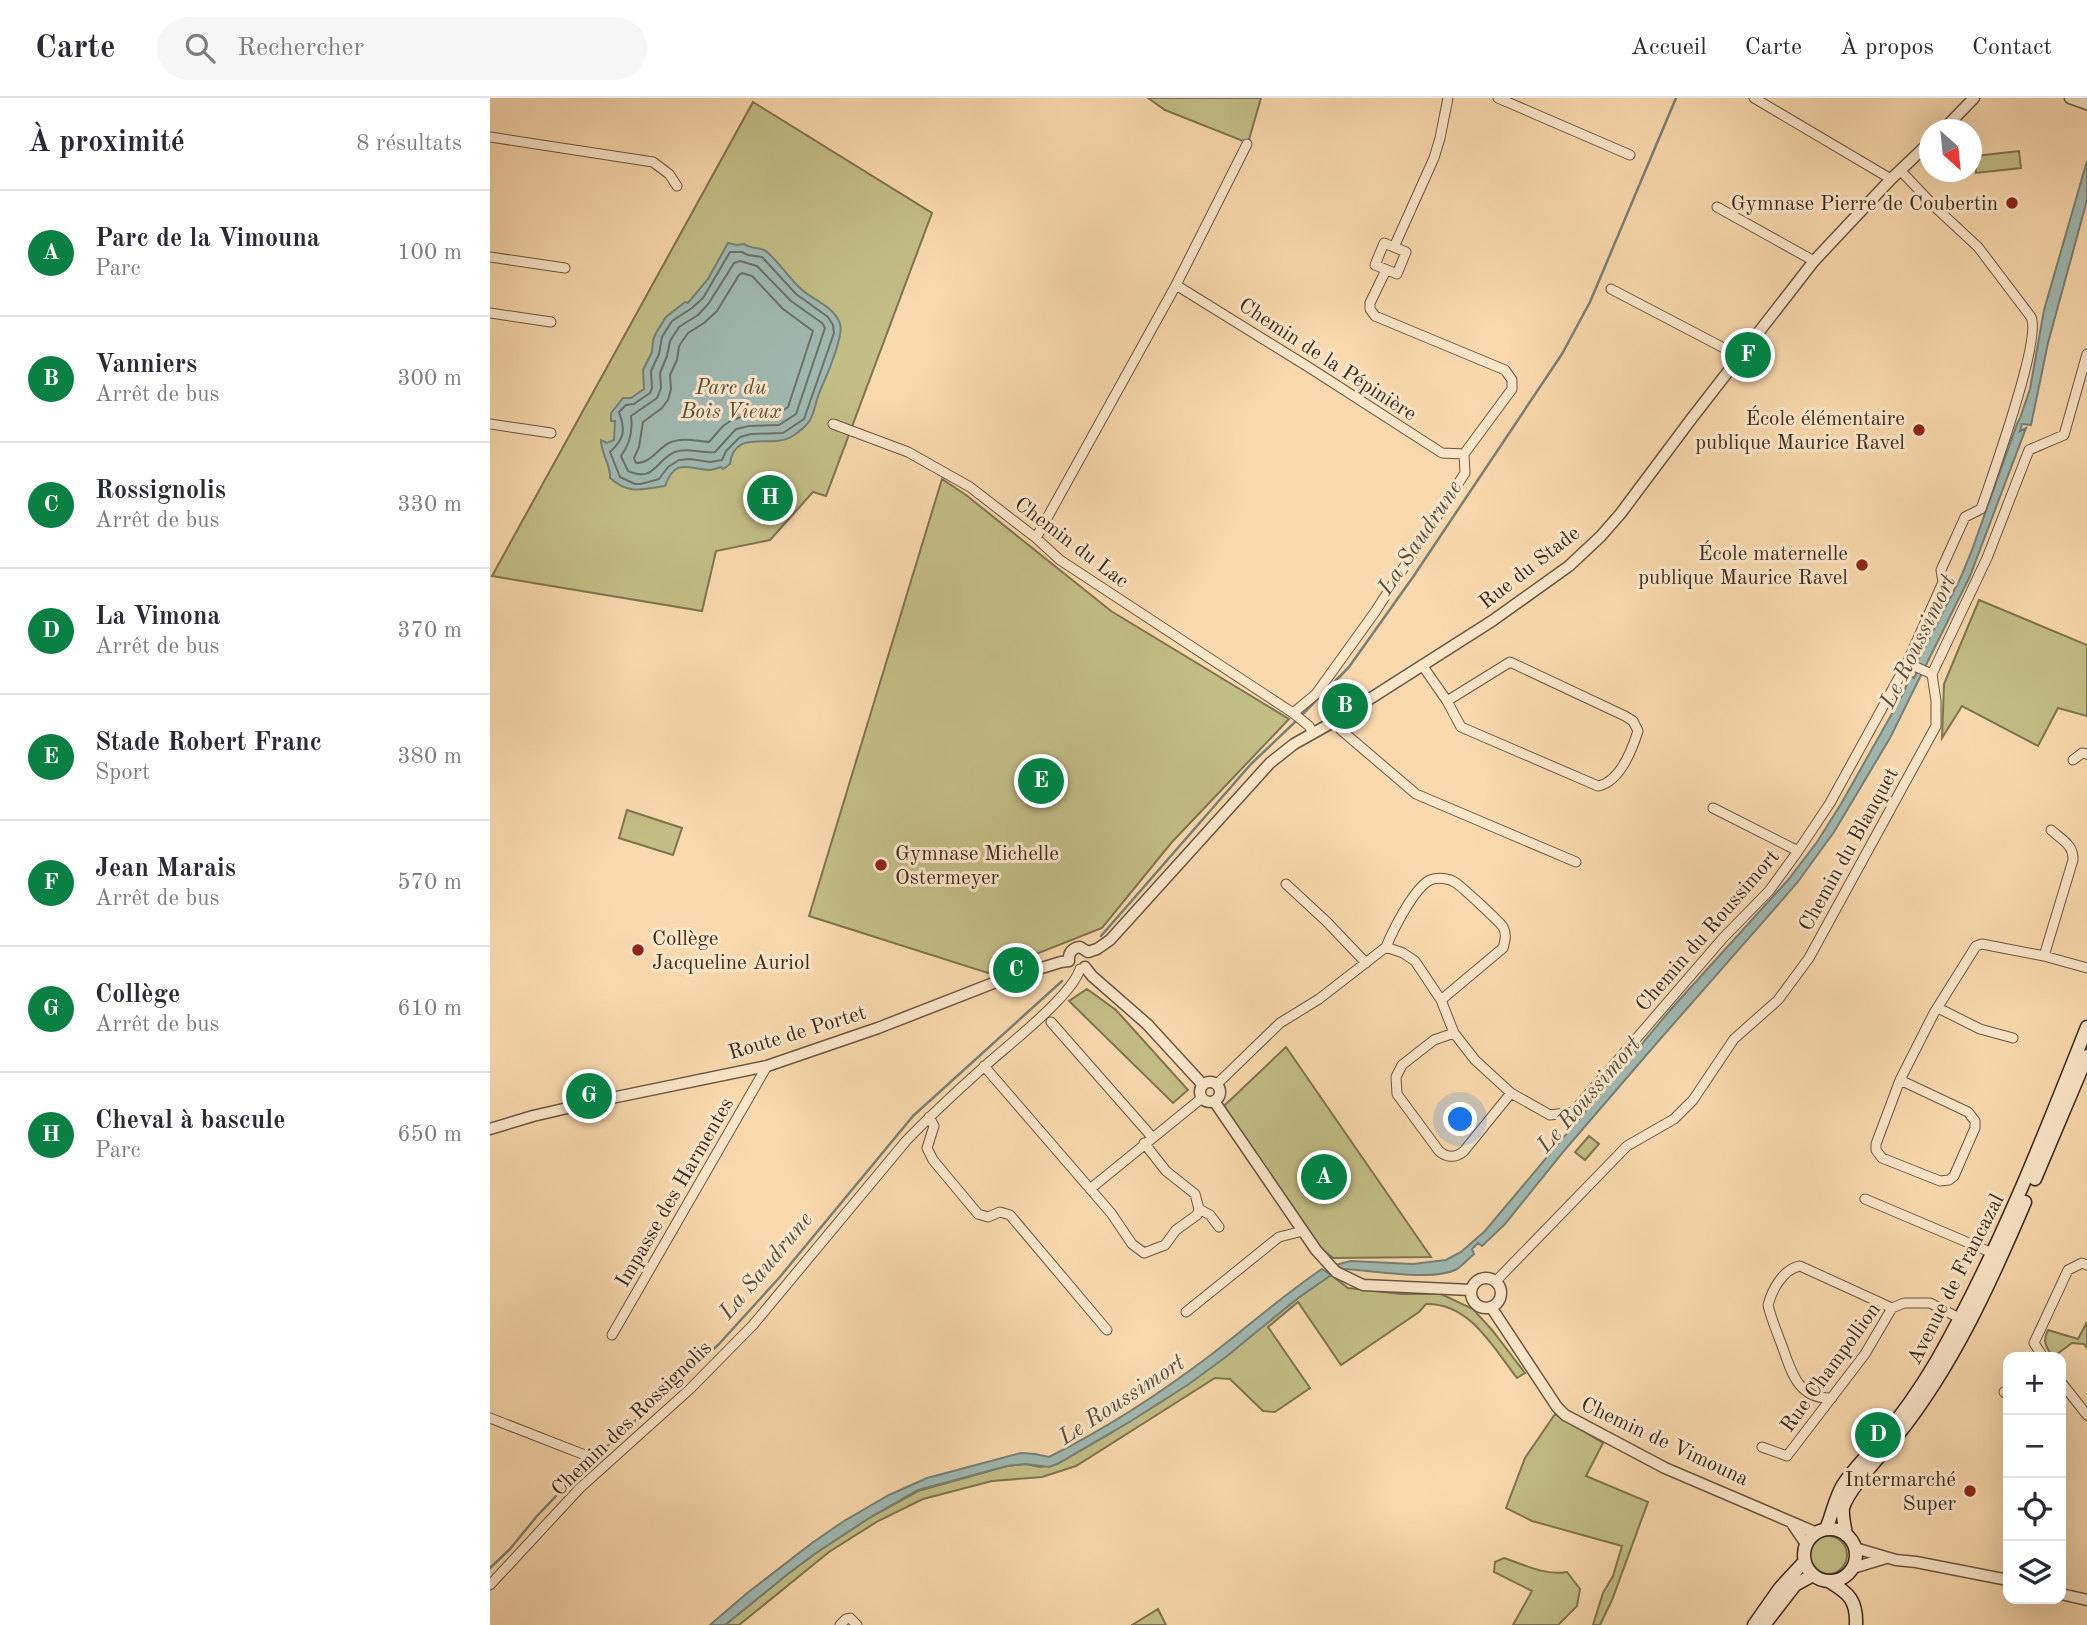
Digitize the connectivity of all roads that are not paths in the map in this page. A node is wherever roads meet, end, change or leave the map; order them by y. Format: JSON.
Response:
{"nodes":[{"id":1,"x":1448,"y":98,"type":"edge"},
{"id":2,"x":1498,"y":98,"type":"edge"},
{"id":3,"x":1754,"y":98,"type":"edge"},
{"id":4,"x":1974,"y":98,"type":"edge"},
{"id":5,"x":2070,"y":98,"type":"edge"},
{"id":6,"x":2087,"y":104,"type":"edge"},
{"id":7,"x":1954,"y":119,"type":"edge"},
{"id":8,"x":490,"y":137,"type":"edge"},
{"id":9,"x":1247,"y":144,"type":"dead end"},
{"id":10,"x":1919,"y":152,"type":"edge"},
{"id":11,"x":1630,"y":155,"type":"dead end"},
{"id":12,"x":1900,"y":170,"type":"junction"},
{"id":13,"x":1891,"y":179,"type":"junction"},
{"id":14,"x":677,"y":186,"type":"dead end"},
{"id":15,"x":1717,"y":207,"type":"dead end"},
{"id":16,"x":1396,"y":243,"type":"junction"},
{"id":17,"x":490,"y":257,"type":"edge"},
{"id":18,"x":1814,"y":261,"type":"junction"},
{"id":19,"x":565,"y":268,"type":"dead end"},
{"id":20,"x":1386,"y":270,"type":"junction"},
{"id":21,"x":1176,"y":285,"type":"junction"},
{"id":22,"x":1611,"y":289,"type":"dead end"},
{"id":23,"x":490,"y":313,"type":"edge"},
{"id":24,"x":551,"y":322,"type":"dead end"},
{"id":25,"x":2087,"y":354,"type":"edge"},
{"id":26,"x":1741,"y":357,"type":"junction"},
{"id":27,"x":490,"y":424,"type":"edge"},
{"id":28,"x":833,"y":424,"type":"dead end"},
{"id":29,"x":551,"y":433,"type":"dead end"},
{"id":30,"x":1464,"y":454,"type":"junction"},
{"id":31,"x":1036,"y":538,"type":"junction"},
{"id":32,"x":1907,"y":663,"type":"junction"},
{"id":33,"x":1422,"y":665,"type":"junction"},
{"id":34,"x":1932,"y":674,"type":"junction"},
{"id":35,"x":1447,"y":701,"type":"junction"},
{"id":36,"x":1295,"y":715,"type":"junction"},
{"id":37,"x":1335,"y":721,"type":"junction"},
{"id":38,"x":1311,"y":730,"type":"junction"},
{"id":39,"x":2087,"y":754,"type":"edge"},
{"id":40,"x":2073,"y":760,"type":"dead end"},
{"id":41,"x":1713,"y":808,"type":"dead end"},
{"id":42,"x":2051,"y":830,"type":"dead end"},
{"id":43,"x":1798,"y":851,"type":"junction"},
{"id":44,"x":1576,"y":862,"type":"dead end"},
{"id":45,"x":1286,"y":884,"type":"dead end"},
{"id":46,"x":1386,"y":947,"type":"junction"},
{"id":47,"x":1088,"y":952,"type":"junction"},
{"id":48,"x":2045,"y":956,"type":"junction"},
{"id":49,"x":1069,"y":961,"type":"junction"},
{"id":50,"x":1366,"y":963,"type":"junction"},
{"id":51,"x":1082,"y":968,"type":"junction"},
{"id":52,"x":2087,"y":968,"type":"edge"},
{"id":53,"x":1441,"y":1000,"type":"junction"},
{"id":54,"x":1938,"y":1008,"type":"junction"},
{"id":55,"x":1051,"y":1022,"type":"dead end"},
{"id":56,"x":2087,"y":1027,"type":"edge"},
{"id":57,"x":1454,"y":1032,"type":"junction"},
{"id":58,"x":2012,"y":1038,"type":"dead end"},
{"id":59,"x":2087,"y":1056,"type":"edge"},
{"id":60,"x":767,"y":1066,"type":"junction"},
{"id":61,"x":984,"y":1066,"type":"junction"},
{"id":62,"x":1900,"y":1080,"type":"junction"},
{"id":63,"x":1217,"y":1084,"type":"junction"},
{"id":64,"x":1203,"y":1085,"type":"junction"},
{"id":65,"x":1511,"y":1093,"type":"junction"},
{"id":66,"x":1202,"y":1098,"type":"junction"},
{"id":67,"x":1214,"y":1101,"type":"junction"},
{"id":68,"x":929,"y":1117,"type":"junction"},
{"id":69,"x":490,"y":1129,"type":"edge"},
{"id":70,"x":1148,"y":1140,"type":"junction"},
{"id":71,"x":1090,"y":1189,"type":"junction"},
{"id":72,"x":1864,"y":1199,"type":"dead end"},
{"id":73,"x":1199,"y":1209,"type":"junction"},
{"id":74,"x":1219,"y":1227,"type":"dead end"},
{"id":75,"x":1303,"y":1231,"type":"junction"},
{"id":76,"x":1997,"y":1255,"type":"junction"},
{"id":77,"x":2087,"y":1265,"type":"edge"},
{"id":78,"x":1496,"y":1281,"type":"junction"},
{"id":79,"x":1471,"y":1290,"type":"junction"},
{"id":80,"x":1491,"y":1307,"type":"junction"},
{"id":81,"x":1892,"y":1308,"type":"junction"},
{"id":82,"x":1186,"y":1312,"type":"dead end"},
{"id":83,"x":1965,"y":1321,"type":"junction"},
{"id":84,"x":1107,"y":1330,"type":"dead end"},
{"id":85,"x":612,"y":1335,"type":"dead end"},
{"id":86,"x":2040,"y":1352,"type":"edge"},
{"id":87,"x":2066,"y":1388,"type":"edge"},
{"id":88,"x":1832,"y":1398,"type":"junction"},
{"id":89,"x":2087,"y":1415,"type":"edge"},
{"id":90,"x":490,"y":1418,"type":"edge"},
{"id":91,"x":1762,"y":1447,"type":"dead end"},
{"id":92,"x":590,"y":1457,"type":"dead end"},
{"id":93,"x":1791,"y":1522,"type":"junction"},
{"id":94,"x":1821,"y":1531,"type":"junction"},
{"id":95,"x":1846,"y":1535,"type":"junction"},
{"id":96,"x":1806,"y":1544,"type":"junction"},
{"id":97,"x":1855,"y":1548,"type":"junction"},
{"id":98,"x":1886,"y":1558,"type":"junction"},
{"id":99,"x":1804,"y":1562,"type":"junction"},
{"id":100,"x":1849,"y":1572,"type":"junction"},
{"id":101,"x":1812,"y":1575,"type":"junction"},
{"id":102,"x":2003,"y":1579,"type":"edge"},
{"id":103,"x":1830,"y":1581,"type":"junction"},
{"id":104,"x":490,"y":1585,"type":"edge"},
{"id":105,"x":1846,"y":1591,"type":"junction"},
{"id":106,"x":2066,"y":1595,"type":"edge"},
{"id":107,"x":2087,"y":1600,"type":"edge"},
{"id":108,"x":839,"y":1625,"type":"edge"},
{"id":109,"x":857,"y":1625,"type":"edge"},
{"id":110,"x":1754,"y":1625,"type":"edge"},
{"id":111,"x":1764,"y":1625,"type":"edge"},
{"id":112,"x":1856,"y":1625,"type":"edge"}],
"edges":[{"from":1,"to":16,"type":"street"},
{"from":2,"to":11,"type":"street"},
{"from":3,"to":13,"type":"street"},
{"from":4,"to":7,"type":"street"},
{"from":5,"to":6,"type":"street"},
{"from":8,"to":14,"type":"street"},
{"from":9,"to":21,"type":"street"},
{"from":10,"to":12,"type":"street","name":"Rue du Stade"},
{"from":12,"to":13,"type":"street","name":"Rue du Stade"},
{"from":12,"to":32,"type":"street","name":"Chemin du Roussimort"},
{"from":13,"to":18,"type":"street","name":"Rue du Stade"},
{"from":15,"to":18,"type":"street"},
{"from":16,"to":20,"type":"street"},
{"from":16,"to":20,"type":"street"},
{"from":17,"to":19,"type":"street"},
{"from":18,"to":26,"type":"street","name":"Rue du Stade"},
{"from":20,"to":30,"type":"street"},
{"from":21,"to":30,"type":"street","name":"Chemin de la Pépinière"},
{"from":21,"to":31,"type":"street"},
{"from":22,"to":26,"type":"street"},
{"from":23,"to":24,"type":"street"},
{"from":25,"to":34,"type":"street"},
{"from":26,"to":33,"type":"street","name":"Rue du Stade"},
{"from":27,"to":29,"type":"street"},
{"from":28,"to":31,"type":"street","name":"Chemin du Lac"},
{"from":30,"to":36,"type":"street"},
{"from":31,"to":36,"type":"street","name":"Chemin du Lac"},
{"from":32,"to":34,"type":"street"},
{"from":32,"to":43,"type":"street","name":"Chemin du Roussimort"},
{"from":33,"to":35,"type":"street"},
{"from":33,"to":37,"type":"street","name":"Rue du Stade"},
{"from":34,"to":78,"type":"street","name":"Chemin du Blanquet"},
{"from":35,"to":35,"type":"street"},
{"from":36,"to":38,"type":"street","name":"Chemin du Lac"},
{"from":37,"to":38,"type":"street","name":"Rue du Stade"},
{"from":37,"to":44,"type":"street"},
{"from":38,"to":47,"type":"street","name":"Rue du Stade"},
{"from":39,"to":40,"type":"street"},
{"from":41,"to":43,"type":"street"},
{"from":42,"to":48,"type":"street"},
{"from":43,"to":65,"type":"street","name":"Chemin du Roussimort"},
{"from":45,"to":50,"type":"street"},
{"from":46,"to":50,"type":"street"},
{"from":46,"to":53,"type":"street"},
{"from":46,"to":53,"type":"street"},
{"from":47,"to":49,"type":"street"},
{"from":47,"to":51,"type":"street"},
{"from":48,"to":52,"type":"street"},
{"from":48,"to":54,"type":"street"},
{"from":49,"to":51,"type":"street"},
{"from":49,"to":60,"type":"street","name":"Route de Portet"},
{"from":50,"to":63,"type":"street"},
{"from":51,"to":61,"type":"street","name":"Chemin des Rossignolis"},
{"from":51,"to":64,"type":"street"},
{"from":53,"to":57,"type":"street"},
{"from":54,"to":58,"type":"street"},
{"from":54,"to":62,"type":"street"},
{"from":55,"to":70,"type":"street"},
{"from":56,"to":76,"type":"main road","name":"Avenue de Francazal"},
{"from":57,"to":65,"type":"street"},
{"from":57,"to":65,"type":"street"},
{"from":59,"to":76,"type":"main road","name":"Avenue de Francazal"},
{"from":60,"to":69,"type":"street","name":"Route de Portet"},
{"from":60,"to":85,"type":"street","name":"Impasse des Harmentes"},
{"from":61,"to":68,"type":"street","name":"Chemin des Rossignolis"},
{"from":61,"to":71,"type":"street"},
{"from":62,"to":62,"type":"street"},
{"from":63,"to":64,"type":"street"},
{"from":63,"to":67,"type":"street"},
{"from":64,"to":66,"type":"street"},
{"from":66,"to":67,"type":"street"},
{"from":66,"to":70,"type":"street"},
{"from":67,"to":75,"type":"street"},
{"from":68,"to":84,"type":"street"},
{"from":68,"to":104,"type":"street","name":"Chemin des Rossignolis"},
{"from":70,"to":71,"type":"street"},
{"from":70,"to":73,"type":"street"},
{"from":71,"to":73,"type":"street"},
{"from":72,"to":76,"type":"street"},
{"from":73,"to":74,"type":"street"},
{"from":75,"to":79,"type":"street"},
{"from":75,"to":82,"type":"street"},
{"from":76,"to":83,"type":"main road","name":"Avenue de Francazal"},
{"from":77,"to":86,"type":"street"},
{"from":78,"to":79,"type":"street"},
{"from":78,"to":80,"type":"street"},
{"from":79,"to":80,"type":"street"},
{"from":80,"to":93,"type":"street","name":"Chemin de Vimouna"},
{"from":81,"to":83,"type":"street","name":"Rue Champollion"},
{"from":81,"to":88,"type":"street","name":"Rue Champollion"},
{"from":81,"to":88,"type":"street"},
{"from":83,"to":94,"type":"main road","name":"Avenue de Francazal"},
{"from":83,"to":95,"type":"main road","name":"Avenue de Francazal"},
{"from":87,"to":89,"type":"street"},
{"from":88,"to":91,"type":"street","name":"Rue Champollion"},
{"from":90,"to":92,"type":"street"},
{"from":93,"to":94,"type":"street","name":"Chemin de Vimouna"},
{"from":93,"to":96,"type":"street"},
{"from":94,"to":95,"type":"main road"},
{"from":94,"to":96,"type":"main road"},
{"from":95,"to":97,"type":"main road"},
{"from":96,"to":99,"type":"main road"},
{"from":97,"to":98,"type":"street"},
{"from":97,"to":100,"type":"main road"},
{"from":98,"to":100,"type":"street"},
{"from":98,"to":102,"type":"street"},
{"from":99,"to":101,"type":"main road"},
{"from":99,"to":110,"type":"main road"},
{"from":100,"to":103,"type":"main road"},
{"from":100,"to":105,"type":"main road"},
{"from":101,"to":103,"type":"main road"},
{"from":101,"to":111,"type":"main road"},
{"from":103,"to":105,"type":"main road"},
{"from":105,"to":112,"type":"main road"},
{"from":106,"to":107,"type":"street"},
{"from":108,"to":109,"type":"street"}]}
